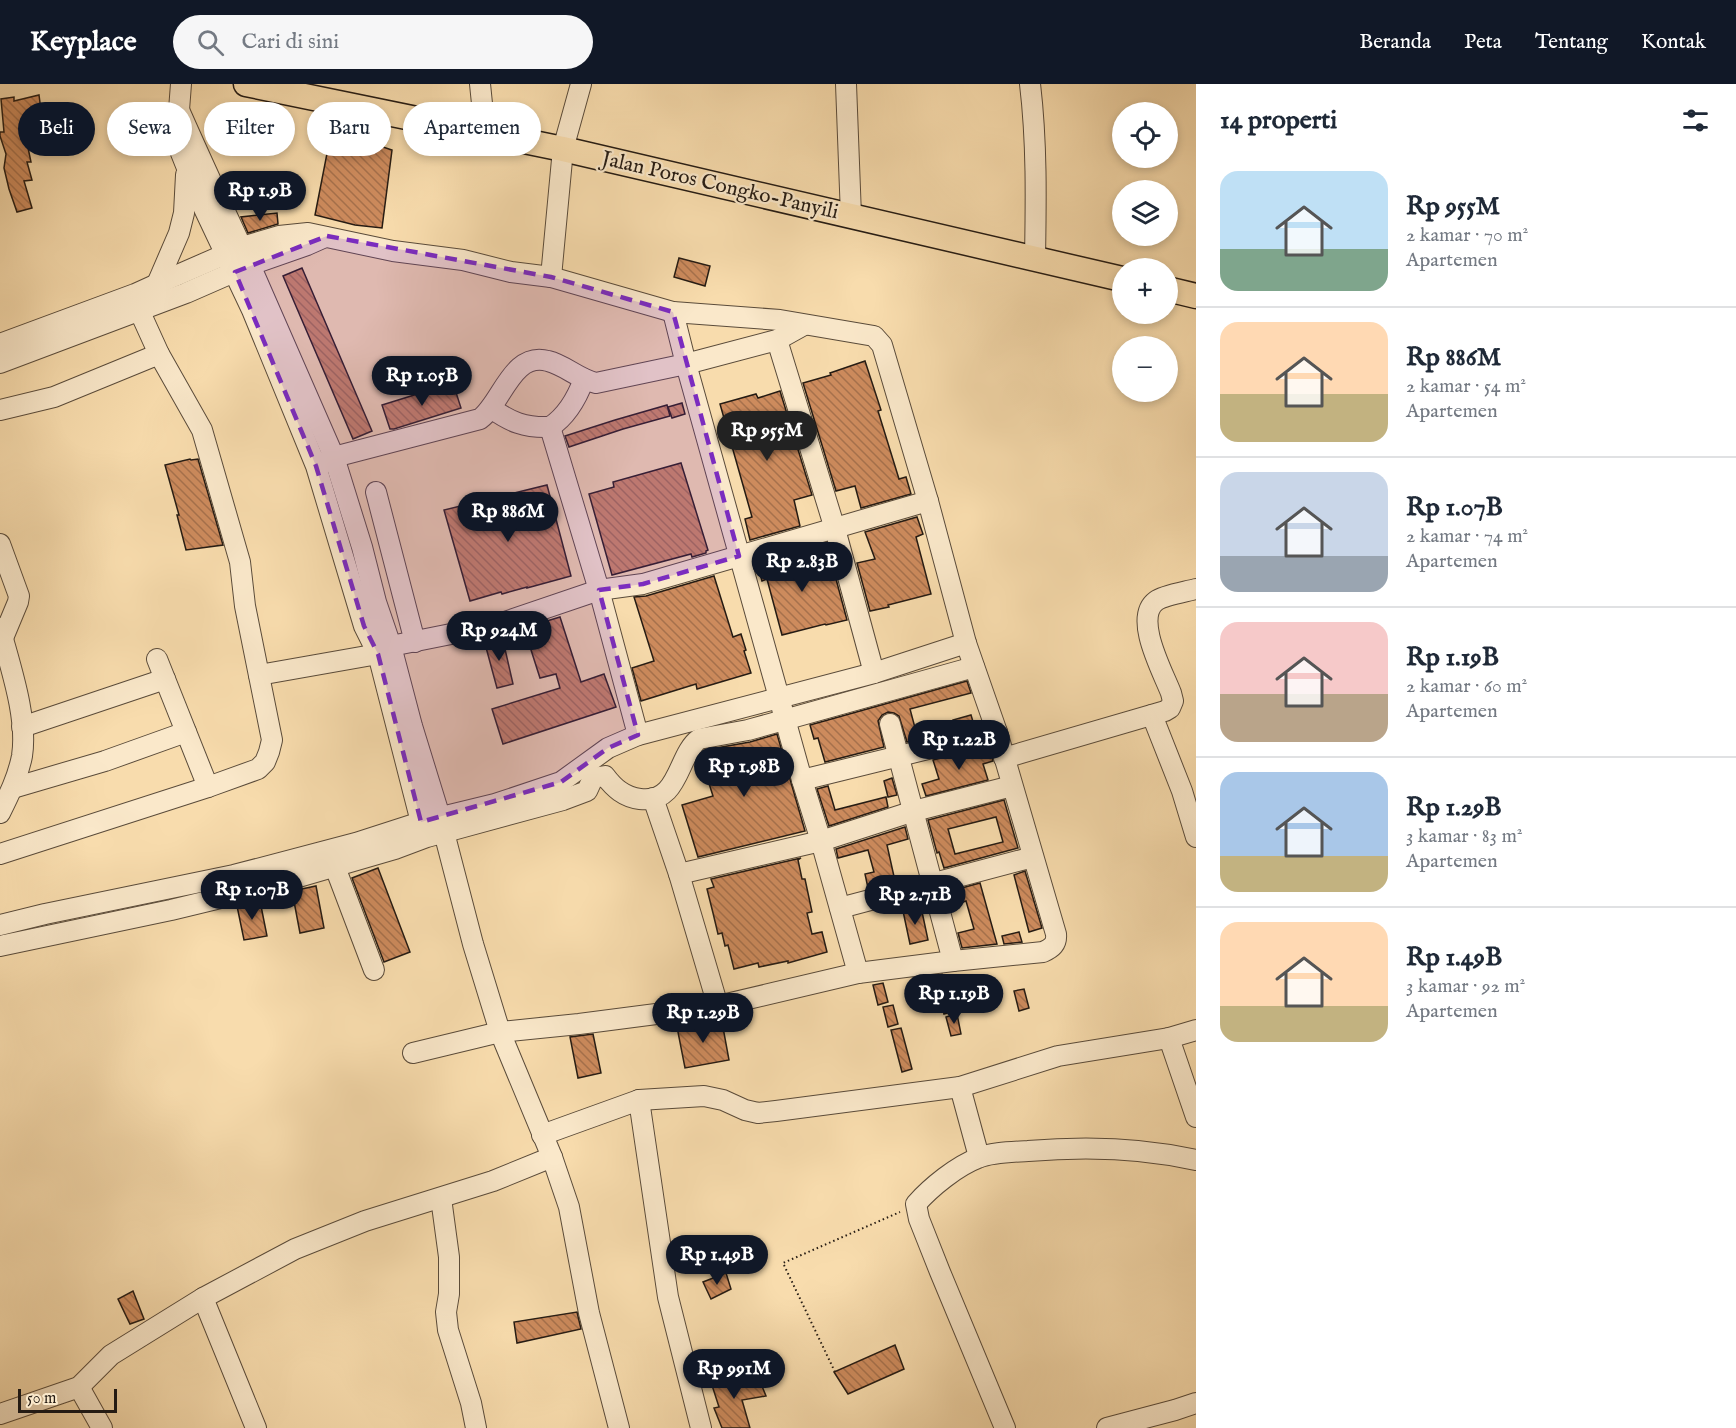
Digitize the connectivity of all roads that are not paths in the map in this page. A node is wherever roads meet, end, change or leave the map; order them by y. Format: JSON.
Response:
{"nodes":[{"id":1,"x":181,"y":84,"type":"edge"},
{"id":2,"x":246,"y":84,"type":"edge"},
{"id":3,"x":480,"y":84,"type":"edge"},
{"id":4,"x":581,"y":84,"type":"edge"},
{"id":5,"x":846,"y":84,"type":"edge"},
{"id":6,"x":1030,"y":84,"type":"edge"},
{"id":7,"x":180,"y":102,"type":"edge"},
{"id":8,"x":482,"y":102,"type":"edge"},
{"id":9,"x":403,"y":116,"type":"edge"},
{"id":10,"x":192,"y":144,"type":"edge"},
{"id":11,"x":541,"y":144,"type":"edge"},
{"id":12,"x":564,"y":149,"type":"junction"},
{"id":13,"x":182,"y":156,"type":"edge"},
{"id":14,"x":186,"y":168,"type":"junction"},
{"id":15,"x":851,"y":216,"type":"junction"},
{"id":16,"x":327,"y":236,"type":"junction"},
{"id":17,"x":233,"y":250,"type":"junction"},
{"id":18,"x":1035,"y":260,"type":"junction"},
{"id":19,"x":243,"y":269,"type":"junction"},
{"id":20,"x":551,"y":277,"type":"junction"},
{"id":21,"x":1112,"y":277,"type":"edge"},
{"id":22,"x":156,"y":284,"type":"junction"},
{"id":23,"x":1178,"y":292,"type":"edge"},
{"id":24,"x":1196,"y":296,"type":"edge"},
{"id":25,"x":137,"y":302,"type":"junction"},
{"id":26,"x":673,"y":312,"type":"junction"},
{"id":27,"x":804,"y":325,"type":"junction"},
{"id":28,"x":777,"y":340,"type":"junction"},
{"id":29,"x":0,"y":344,"type":"edge"},
{"id":30,"x":159,"y":354,"type":"junction"},
{"id":31,"x":0,"y":363,"type":"edge"},
{"id":32,"x":686,"y":364,"type":"junction"},
{"id":33,"x":584,"y":379,"type":"junction"},
{"id":34,"x":491,"y":408,"type":"junction"},
{"id":35,"x":0,"y":410,"type":"edge"},
{"id":36,"x":550,"y":427,"type":"junction"},
{"id":37,"x":325,"y":461,"type":"junction"},
{"id":38,"x":376,"y":492,"type":"dead end"},
{"id":39,"x":928,"y":501,"type":"junction"},
{"id":40,"x":835,"y":529,"type":"junction"},
{"id":41,"x":0,"y":544,"type":"edge"},
{"id":42,"x":739,"y":556,"type":"junction"},
{"id":43,"x":1196,"y":589,"type":"edge"},
{"id":44,"x":599,"y":590,"type":"junction"},
{"id":45,"x":1,"y":633,"type":"edge"},
{"id":46,"x":415,"y":642,"type":"junction"},
{"id":47,"x":966,"y":643,"type":"junction"},
{"id":48,"x":384,"y":650,"type":"junction"},
{"id":49,"x":157,"y":659,"type":"dead end"},
{"id":50,"x":974,"y":667,"type":"junction"},
{"id":51,"x":874,"y":673,"type":"junction"},
{"id":52,"x":258,"y":675,"type":"junction"},
{"id":53,"x":165,"y":679,"type":"junction"},
{"id":54,"x":780,"y":698,"type":"junction"},
{"id":55,"x":1152,"y":715,"type":"junction"},
{"id":56,"x":786,"y":719,"type":"junction"},
{"id":57,"x":890,"y":724,"type":"dead end"},
{"id":58,"x":22,"y":727,"type":"junction"},
{"id":59,"x":663,"y":729,"type":"junction"},
{"id":60,"x":186,"y":732,"type":"junction"},
{"id":61,"x":997,"y":732,"type":"junction"},
{"id":62,"x":638,"y":735,"type":"junction"},
{"id":63,"x":608,"y":748,"type":"junction"},
{"id":64,"x":899,"y":756,"type":"junction"},
{"id":65,"x":1004,"y":758,"type":"junction"},
{"id":66,"x":685,"y":760,"type":"junction"},
{"id":67,"x":605,"y":776,"type":"junction"},
{"id":68,"x":802,"y":780,"type":"junction"},
{"id":69,"x":1012,"y":786,"type":"junction"},
{"id":70,"x":208,"y":787,"type":"junction"},
{"id":71,"x":13,"y":788,"type":"junction"},
{"id":72,"x":653,"y":798,"type":"junction"},
{"id":73,"x":914,"y":811,"type":"junction"},
{"id":74,"x":0,"y":813,"type":"edge"},
{"id":75,"x":433,"y":827,"type":"junction"},
{"id":76,"x":1196,"y":837,"type":"edge"},
{"id":77,"x":821,"y":841,"type":"junction"},
{"id":78,"x":0,"y":854,"type":"edge"},
{"id":79,"x":1033,"y":856,"type":"junction"},
{"id":80,"x":335,"y":867,"type":"junction"},
{"id":81,"x":679,"y":874,"type":"junction"},
{"id":82,"x":933,"y":883,"type":"junction"},
{"id":83,"x":147,"y":893,"type":"junction"},
{"id":84,"x":840,"y":908,"type":"junction"},
{"id":85,"x":152,"y":914,"type":"junction"},
{"id":86,"x":0,"y":925,"type":"edge"},
{"id":87,"x":0,"y":946,"type":"edge"},
{"id":88,"x":953,"y":961,"type":"junction"},
{"id":89,"x":374,"y":970,"type":"dead end"},
{"id":90,"x":858,"y":973,"type":"junction"},
{"id":91,"x":718,"y":1006,"type":"junction"},
{"id":92,"x":1196,"y":1030,"type":"edge"},
{"id":93,"x":500,"y":1032,"type":"junction"},
{"id":94,"x":1169,"y":1038,"type":"junction"},
{"id":95,"x":413,"y":1053,"type":"dead end"},
{"id":96,"x":960,"y":1087,"type":"junction"},
{"id":97,"x":639,"y":1100,"type":"junction"},
{"id":98,"x":1196,"y":1117,"type":"edge"},
{"id":99,"x":542,"y":1135,"type":"junction"},
{"id":100,"x":552,"y":1157,"type":"junction"},
{"id":101,"x":979,"y":1157,"type":"junction"},
{"id":102,"x":1196,"y":1160,"type":"edge"},
{"id":103,"x":441,"y":1197,"type":"junction"},
{"id":104,"x":203,"y":1298,"type":"junction"},
{"id":105,"x":79,"y":1387,"type":"junction"},
{"id":106,"x":1196,"y":1403,"type":"edge"},
{"id":107,"x":0,"y":1414,"type":"edge"},
{"id":108,"x":102,"y":1428,"type":"edge"},
{"id":109,"x":256,"y":1428,"type":"edge"},
{"id":110,"x":476,"y":1428,"type":"edge"},
{"id":111,"x":619,"y":1428,"type":"edge"},
{"id":112,"x":701,"y":1428,"type":"edge"},
{"id":113,"x":1005,"y":1428,"type":"edge"},
{"id":114,"x":1107,"y":1428,"type":"edge"}],
"edges":[{"from":1,"to":7,"type":"street"},
{"from":2,"to":9,"type":"main road","name":"Jalan Poros Congko-Panyili"},
{"from":3,"to":8,"type":"street"},
{"from":4,"to":12,"type":"street"},
{"from":5,"to":15,"type":"street"},
{"from":6,"to":18,"type":"street"},
{"from":10,"to":17,"type":"street"},
{"from":11,"to":12,"type":"main road","name":"Jalan Poros Congko-Panyili"},
{"from":12,"to":15,"type":"main road","name":"Jalan Poros Congko-Panyili"},
{"from":12,"to":20,"type":"street"},
{"from":13,"to":14,"type":"street"},
{"from":14,"to":17,"type":"street"},
{"from":14,"to":22,"type":"street"},
{"from":15,"to":18,"type":"main road","name":"Jalan Poros Congko-Panyili"},
{"from":16,"to":17,"type":"street"},
{"from":16,"to":19,"type":"street"},
{"from":16,"to":20,"type":"street"},
{"from":17,"to":19,"type":"street"},
{"from":17,"to":22,"type":"street"},
{"from":18,"to":21,"type":"main road","name":"Jalan Poros Congko-Panyili"},
{"from":19,"to":25,"type":"street"},
{"from":19,"to":37,"type":"street"},
{"from":20,"to":26,"type":"street"},
{"from":22,"to":25,"type":"street"},
{"from":23,"to":24,"type":"main road"},
{"from":25,"to":29,"type":"street"},
{"from":25,"to":30,"type":"street"},
{"from":25,"to":31,"type":"street"},
{"from":26,"to":27,"type":"street"},
{"from":26,"to":32,"type":"street"},
{"from":27,"to":28,"type":"street"},
{"from":27,"to":39,"type":"street"},
{"from":28,"to":32,"type":"street"},
{"from":28,"to":40,"type":"street"},
{"from":30,"to":35,"type":"street"},
{"from":30,"to":52,"type":"street"},
{"from":32,"to":33,"type":"street"},
{"from":32,"to":42,"type":"street"},
{"from":33,"to":34,"type":"street"},
{"from":33,"to":36,"type":"street"},
{"from":34,"to":36,"type":"street"},
{"from":34,"to":37,"type":"street"},
{"from":36,"to":44,"type":"street"},
{"from":37,"to":48,"type":"street"},
{"from":38,"to":46,"type":"street"},
{"from":39,"to":40,"type":"street"},
{"from":39,"to":47,"type":"street"},
{"from":40,"to":42,"type":"street"},
{"from":40,"to":51,"type":"street"},
{"from":41,"to":45,"type":"street"},
{"from":42,"to":44,"type":"street"},
{"from":42,"to":54,"type":"street"},
{"from":43,"to":55,"type":"street"},
{"from":44,"to":46,"type":"street"},
{"from":44,"to":62,"type":"street"},
{"from":45,"to":58,"type":"street"},
{"from":46,"to":48,"type":"street"},
{"from":47,"to":50,"type":"street"},
{"from":47,"to":51,"type":"street"},
{"from":48,"to":52,"type":"street"},
{"from":48,"to":75,"type":"street"},
{"from":49,"to":53,"type":"street"},
{"from":50,"to":56,"type":"street"},
{"from":50,"to":61,"type":"street"},
{"from":51,"to":54,"type":"street"},
{"from":52,"to":70,"type":"street"},
{"from":53,"to":58,"type":"street"},
{"from":53,"to":60,"type":"street"},
{"from":54,"to":56,"type":"street"},
{"from":54,"to":59,"type":"street"},
{"from":55,"to":65,"type":"street"},
{"from":55,"to":76,"type":"street"},
{"from":56,"to":66,"type":"street"},
{"from":56,"to":68,"type":"street"},
{"from":57,"to":64,"type":"street"},
{"from":58,"to":71,"type":"street"},
{"from":59,"to":62,"type":"street"},
{"from":59,"to":66,"type":"street"},
{"from":60,"to":70,"type":"street"},
{"from":60,"to":71,"type":"street"},
{"from":61,"to":64,"type":"street"},
{"from":61,"to":65,"type":"street"},
{"from":62,"to":63,"type":"street"},
{"from":63,"to":67,"type":"street"},
{"from":63,"to":75,"type":"street"},
{"from":64,"to":68,"type":"street"},
{"from":64,"to":73,"type":"street"},
{"from":65,"to":69,"type":"street"},
{"from":66,"to":72,"type":"street"},
{"from":67,"to":72,"type":"street"},
{"from":67,"to":75,"type":"street"},
{"from":68,"to":77,"type":"street"},
{"from":69,"to":73,"type":"street"},
{"from":69,"to":79,"type":"street"},
{"from":70,"to":78,"type":"street"},
{"from":71,"to":74,"type":"street"},
{"from":72,"to":81,"type":"street"},
{"from":73,"to":77,"type":"street"},
{"from":73,"to":82,"type":"street"},
{"from":75,"to":80,"type":"street"},
{"from":75,"to":83,"type":"street"},
{"from":75,"to":93,"type":"street"},
{"from":77,"to":81,"type":"street"},
{"from":77,"to":84,"type":"street"},
{"from":79,"to":82,"type":"street"},
{"from":79,"to":88,"type":"street"},
{"from":80,"to":85,"type":"street"},
{"from":80,"to":89,"type":"street"},
{"from":81,"to":91,"type":"street"},
{"from":82,"to":84,"type":"street"},
{"from":82,"to":88,"type":"street"},
{"from":83,"to":85,"type":"street"},
{"from":83,"to":86,"type":"street"},
{"from":84,"to":90,"type":"street"},
{"from":85,"to":87,"type":"street"},
{"from":88,"to":90,"type":"street"},
{"from":90,"to":91,"type":"street"},
{"from":91,"to":93,"type":"street"},
{"from":92,"to":94,"type":"street"},
{"from":93,"to":95,"type":"street"},
{"from":93,"to":99,"type":"street"},
{"from":94,"to":96,"type":"street"},
{"from":94,"to":98,"type":"street"},
{"from":96,"to":97,"type":"street"},
{"from":96,"to":101,"type":"street"},
{"from":97,"to":99,"type":"street"},
{"from":97,"to":112,"type":"street"},
{"from":99,"to":100,"type":"street"},
{"from":100,"to":103,"type":"street"},
{"from":100,"to":111,"type":"street"},
{"from":101,"to":102,"type":"street"},
{"from":101,"to":113,"type":"street"},
{"from":103,"to":104,"type":"street"},
{"from":103,"to":110,"type":"street"},
{"from":104,"to":105,"type":"street"},
{"from":104,"to":109,"type":"street"},
{"from":105,"to":107,"type":"street"},
{"from":105,"to":108,"type":"street"},
{"from":106,"to":114,"type":"street"}]}
